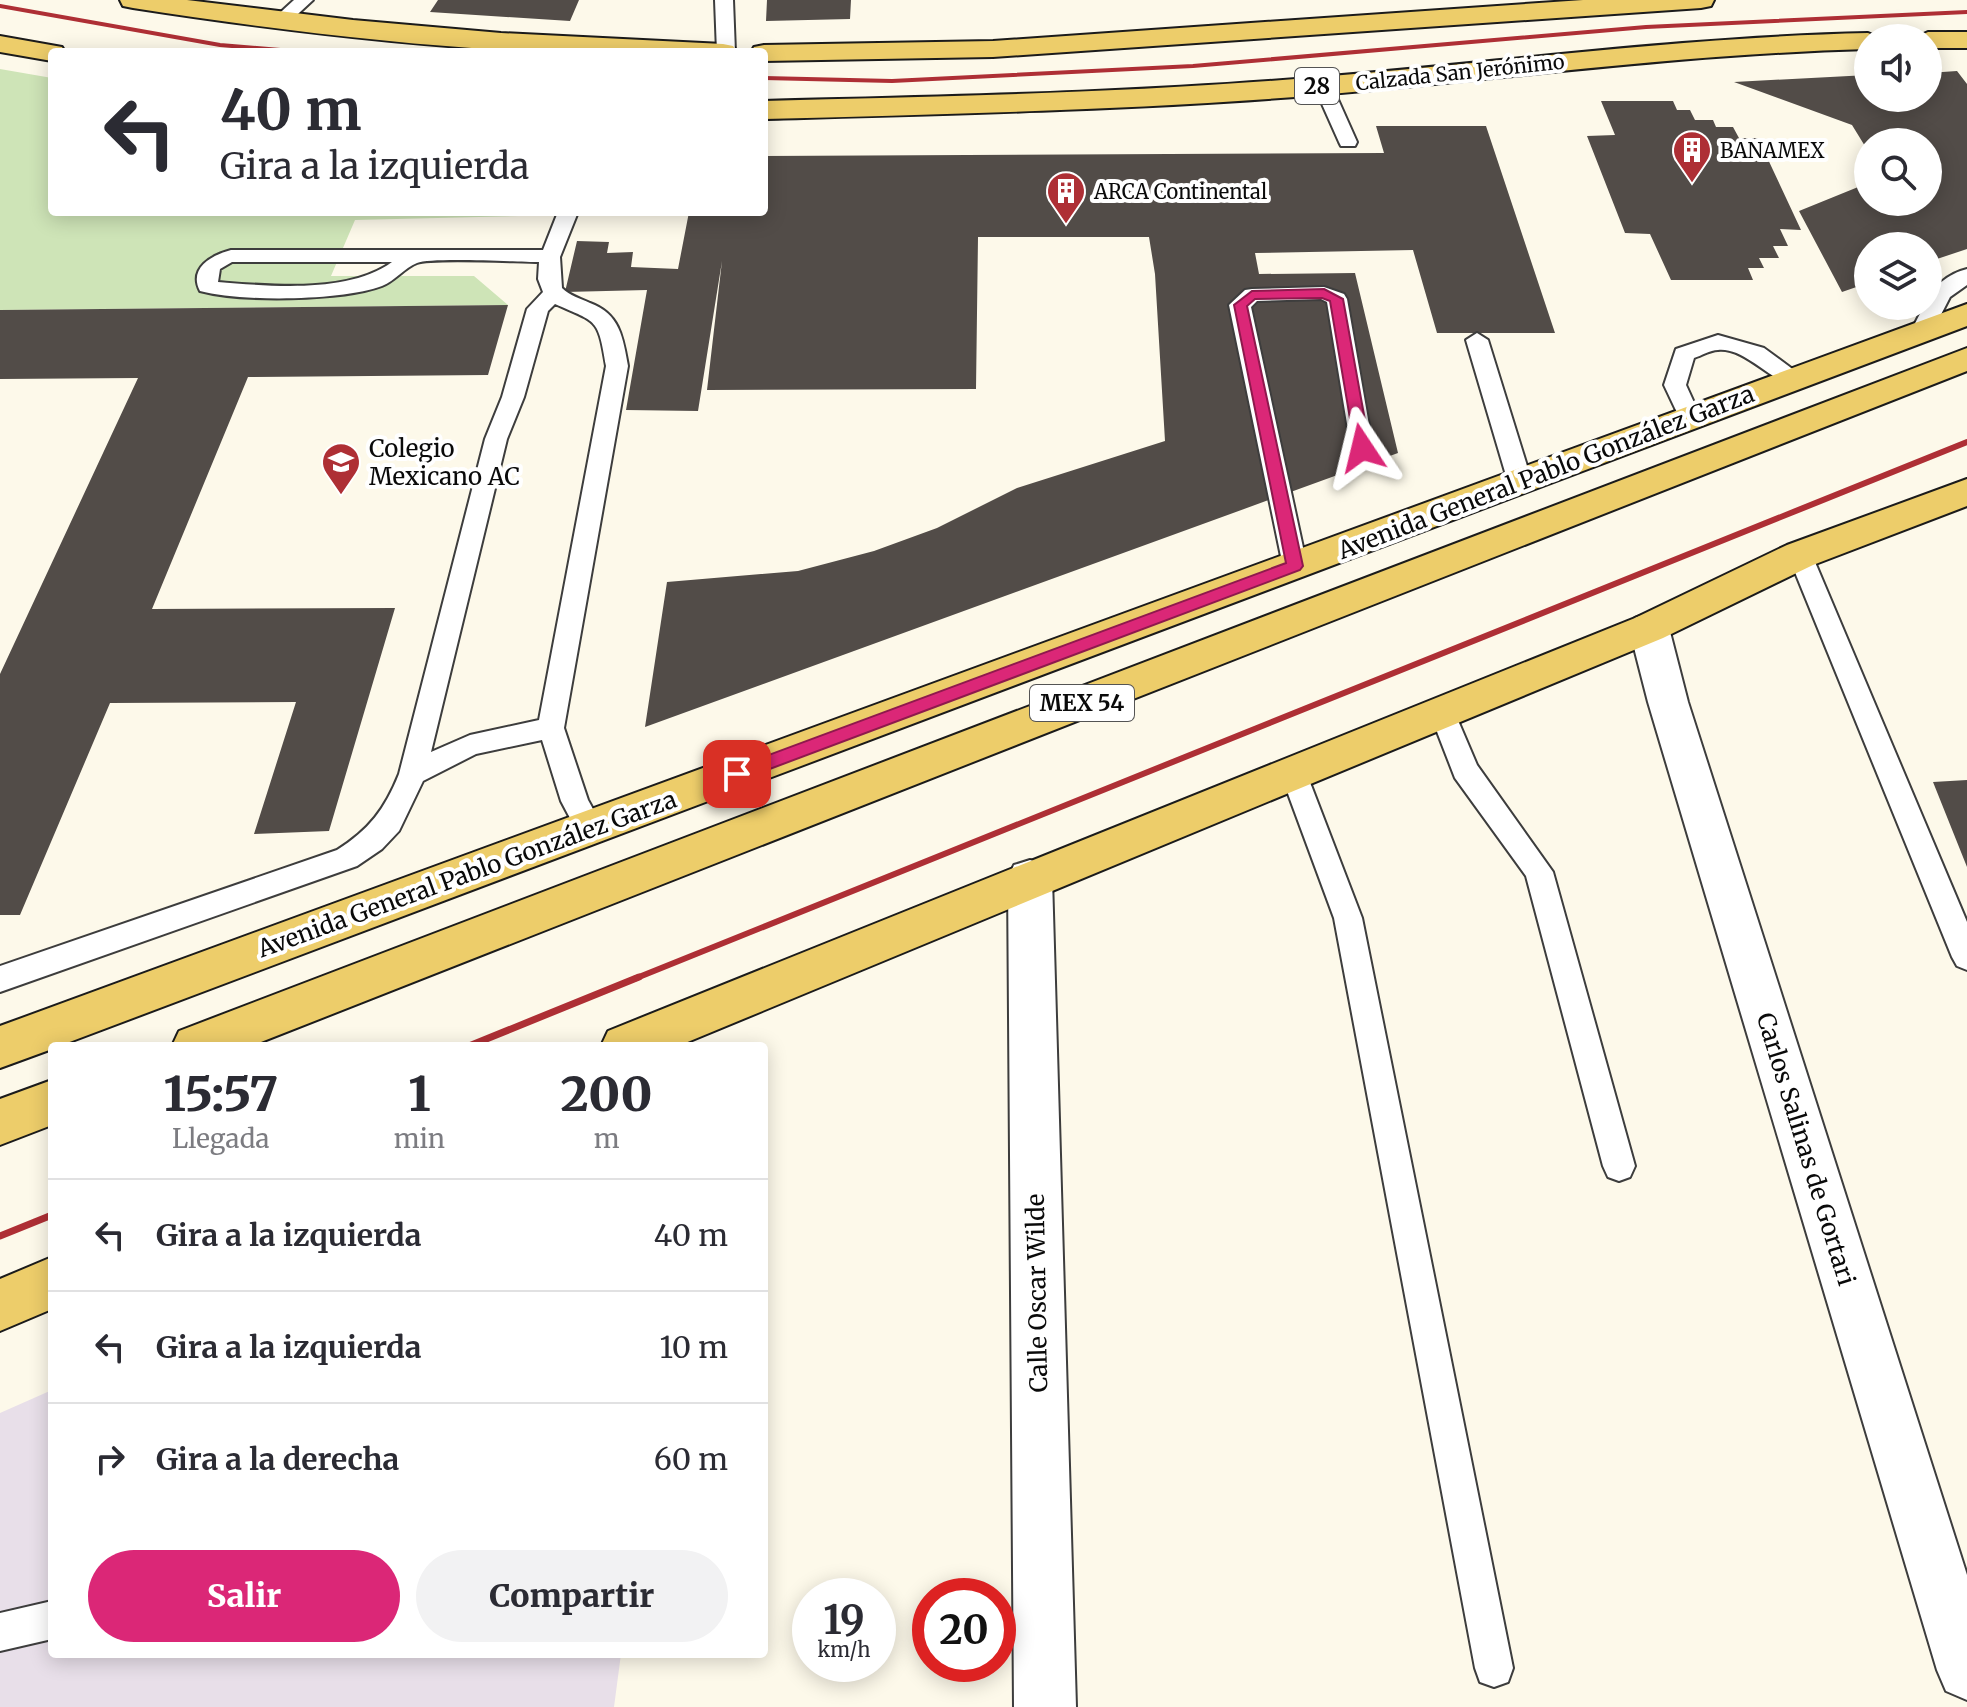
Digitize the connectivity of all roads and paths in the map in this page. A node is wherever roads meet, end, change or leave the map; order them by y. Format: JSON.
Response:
{"nodes":[{"id":1,"x":133,"y":0,"type":"edge"},
{"id":2,"x":140,"y":0,"type":"edge"},
{"id":3,"x":304,"y":0,"type":"edge"},
{"id":4,"x":724,"y":0,"type":"edge"},
{"id":5,"x":1687,"y":0,"type":"edge"},
{"id":6,"x":280,"y":21,"type":"junction"},
{"id":7,"x":1942,"y":40,"type":"edge"},
{"id":8,"x":1967,"y":40,"type":"edge"},
{"id":9,"x":1854,"y":42,"type":"edge"},
{"id":10,"x":0,"y":44,"type":"edge"},
{"id":11,"x":632,"y":48,"type":"edge"},
{"id":12,"x":725,"y":48,"type":"edge"},
{"id":13,"x":48,"y":52,"type":"edge"},
{"id":14,"x":768,"y":53,"type":"edge"},
{"id":15,"x":1323,"y":86,"type":"junction"},
{"id":16,"x":768,"y":110,"type":"edge"},
{"id":17,"x":1348,"y":142,"type":"dead end"},
{"id":18,"x":566,"y":216,"type":"edge"},
{"id":19,"x":550,"y":256,"type":"junction"},
{"id":20,"x":411,"y":258,"type":"junction"},
{"id":21,"x":1967,"y":275,"type":"edge"},
{"id":22,"x":553,"y":294,"type":"junction"},
{"id":23,"x":1967,"y":314,"type":"edge"},
{"id":24,"x":1922,"y":331,"type":"junction"},
{"id":25,"x":1477,"y":340,"type":"dead end"},
{"id":26,"x":1967,"y":359,"type":"edge"},
{"id":27,"x":1795,"y":379,"type":"junction"},
{"id":28,"x":1690,"y":418,"type":"junction"},
{"id":29,"x":1362,"y":448,"type":"dead end"},
{"id":30,"x":1520,"y":482,"type":"junction"},
{"id":31,"x":1967,"y":492,"type":"edge"},
{"id":32,"x":1800,"y":555,"type":"junction"},
{"id":33,"x":1295,"y":566,"type":"junction"},
{"id":34,"x":1649,"y":628,"type":"junction"},
{"id":35,"x":1442,"y":711,"type":"junction"},
{"id":36,"x":551,"y":728,"type":"junction"},
{"id":37,"x":1293,"y":772,"type":"junction"},
{"id":38,"x":412,"y":774,"type":"junction"},
{"id":39,"x":590,"y":829,"type":"junction"},
{"id":40,"x":1030,"y":878,"type":"junction"},
{"id":41,"x":1967,"y":957,"type":"edge"},
{"id":42,"x":0,"y":979,"type":"edge"},
{"id":43,"x":206,"y":1042,"type":"edge"},
{"id":44,"x":635,"y":1042,"type":"edge"},
{"id":45,"x":0,"y":1047,"type":"edge"},
{"id":46,"x":48,"y":1104,"type":"edge"},
{"id":47,"x":0,"y":1122,"type":"edge"},
{"id":48,"x":1619,"y":1166,"type":"dead end"},
{"id":49,"x":48,"y":1285,"type":"edge"},
{"id":50,"x":0,"y":1305,"type":"edge"},
{"id":51,"x":48,"y":1621,"type":"edge"},
{"id":52,"x":0,"y":1632,"type":"edge"},
{"id":53,"x":1494,"y":1668,"type":"dead end"},
{"id":54,"x":1967,"y":1670,"type":"edge"},
{"id":55,"x":1045,"y":1707,"type":"edge"}],
"edges":[{"from":1,"to":2,"type":"main road"},
{"from":2,"to":6,"type":"main road"},
{"from":3,"to":6,"type":"lane"},
{"from":4,"to":12,"type":"lane"},
{"from":5,"to":14,"type":"main road"},
{"from":6,"to":11,"type":"main road"},
{"from":7,"to":8,"type":"main road"},
{"from":9,"to":15,"type":"main road","name":"Calzada San Jerónimo","number":"28"},
{"from":10,"to":13,"type":"main road"},
{"from":15,"to":16,"type":"main road","name":"Calzada San Jerónimo","number":"28"},
{"from":15,"to":17,"type":"lane"},
{"from":18,"to":19,"type":"lane"},
{"from":19,"to":20,"type":"lane"},
{"from":19,"to":22,"type":"lane"},
{"from":20,"to":20,"type":"lane"},
{"from":21,"to":24,"type":"lane"},
{"from":22,"to":36,"type":"lane"},
{"from":22,"to":38,"type":"lane"},
{"from":23,"to":24,"type":"main road","name":"Avenida General Pablo González Garza","number":"MEX 54"},
{"from":24,"to":27,"type":"main road","name":"Avenida General Pablo González Garza","number":"MEX 54"},
{"from":25,"to":30,"type":"lane"},
{"from":26,"to":43,"type":"main road","name":"Avenida General Pablo González Garza","number":"MEX 54"},
{"from":27,"to":28,"type":"main road","name":"Avenida General Pablo González Garza","number":"MEX 54"},
{"from":27,"to":28,"type":"lane"},
{"from":28,"to":30,"type":"main road","name":"Avenida General Pablo González Garza","number":"MEX 54"},
{"from":29,"to":33,"type":"lane"},
{"from":30,"to":33,"type":"main road","name":"Avenida General Pablo González Garza","number":"MEX 54"},
{"from":31,"to":32,"type":"main road"},
{"from":32,"to":34,"type":"main road"},
{"from":32,"to":41,"type":"lane"},
{"from":33,"to":39,"type":"main road","name":"Avenida General Pablo González Garza","number":"MEX 54"},
{"from":34,"to":35,"type":"main road"},
{"from":34,"to":54,"type":"street","name":"Carlos Salinas de Gortari"},
{"from":35,"to":37,"type":"main road"},
{"from":35,"to":48,"type":"lane"},
{"from":36,"to":38,"type":"lane"},
{"from":36,"to":39,"type":"lane"},
{"from":37,"to":40,"type":"main road"},
{"from":37,"to":53,"type":"lane"},
{"from":38,"to":42,"type":"lane"},
{"from":39,"to":45,"type":"main road","name":"Avenida General Pablo González Garza","number":"MEX 54"},
{"from":40,"to":44,"type":"main road"},
{"from":40,"to":55,"type":"street","name":"Calle Oscar Wilde"},
{"from":46,"to":47,"type":"main road"},
{"from":49,"to":50,"type":"main road"},
{"from":51,"to":52,"type":"lane"}]}
